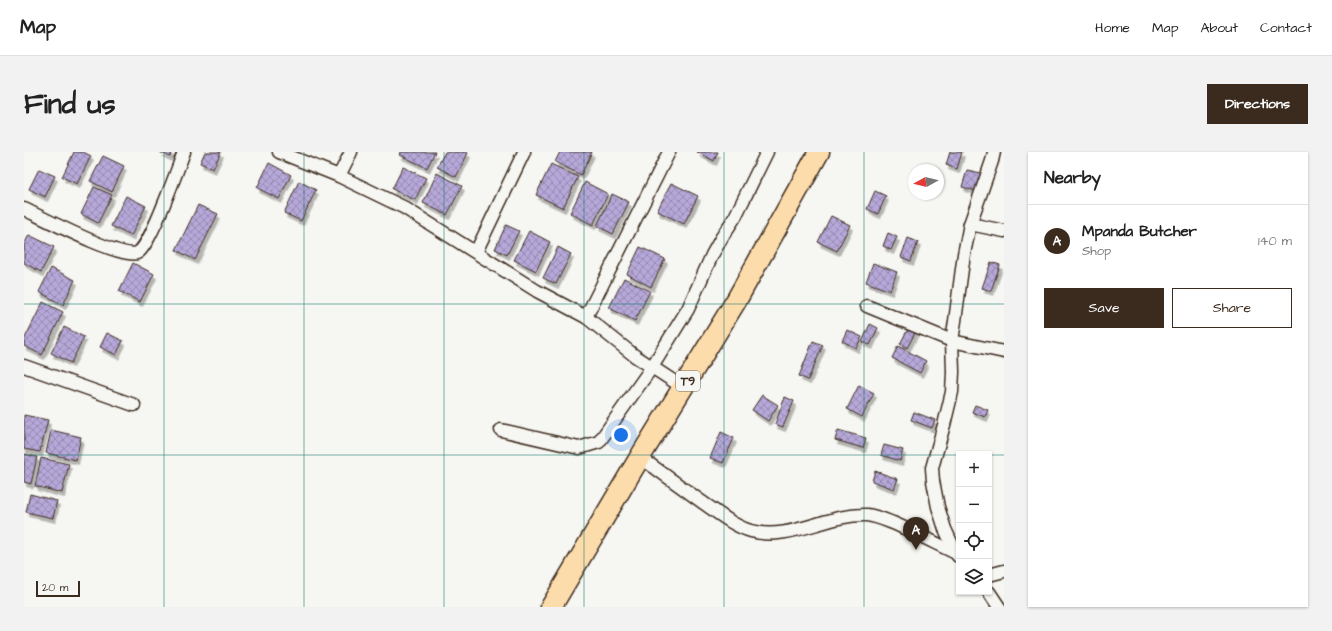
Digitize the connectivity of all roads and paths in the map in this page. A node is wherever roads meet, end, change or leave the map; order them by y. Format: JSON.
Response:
{"nodes":[{"id":1,"x":184,"y":152,"type":"edge"},
{"id":2,"x":279,"y":152,"type":"edge"},
{"id":3,"x":351,"y":152,"type":"edge"},
{"id":4,"x":524,"y":152,"type":"edge"},
{"id":5,"x":669,"y":152,"type":"edge"},
{"id":6,"x":767,"y":152,"type":"edge"},
{"id":7,"x":819,"y":152,"type":"edge"},
{"id":8,"x":994,"y":152,"type":"edge"},
{"id":9,"x":339,"y":176,"type":"junction"},
{"id":10,"x":24,"y":209,"type":"edge"},
{"id":11,"x":970,"y":224,"type":"junction"},
{"id":12,"x":1004,"y":231,"type":"edge"},
{"id":13,"x":476,"y":252,"type":"junction"},
{"id":14,"x":867,"y":306,"type":"dead end"},
{"id":15,"x":586,"y":317,"type":"junction"},
{"id":16,"x":952,"y":341,"type":"junction"},
{"id":17,"x":1004,"y":352,"type":"edge"},
{"id":18,"x":24,"y":366,"type":"edge"},
{"id":19,"x":652,"y":367,"type":"junction"},
{"id":20,"x":684,"y":388,"type":"junction"},
{"id":21,"x":134,"y":405,"type":"dead end"},
{"id":22,"x":501,"y":430,"type":"dead end"},
{"id":23,"x":640,"y":457,"type":"junction"},
{"id":24,"x":956,"y":553,"type":"edge"},
{"id":25,"x":956,"y":554,"type":"edge"},
{"id":26,"x":1004,"y":571,"type":"edge"},
{"id":27,"x":992,"y":574,"type":"edge"},
{"id":28,"x":990,"y":595,"type":"edge"},
{"id":29,"x":551,"y":607,"type":"edge"},
{"id":30,"x":999,"y":607,"type":"edge"}],
"edges":[{"from":1,"to":10,"type":"street"},
{"from":2,"to":9,"type":"street"},
{"from":3,"to":9,"type":"street"},
{"from":4,"to":13,"type":"street"},
{"from":5,"to":15,"type":"street"},
{"from":6,"to":19,"type":"street"},
{"from":7,"to":20,"type":"highway","number":"T9"},
{"from":8,"to":11,"type":"street"},
{"from":9,"to":13,"type":"street"},
{"from":11,"to":12,"type":"street"},
{"from":11,"to":16,"type":"street"},
{"from":13,"to":15,"type":"street"},
{"from":14,"to":16,"type":"street"},
{"from":15,"to":19,"type":"street"},
{"from":16,"to":17,"type":"street"},
{"from":16,"to":24,"type":"street"},
{"from":18,"to":21,"type":"street"},
{"from":19,"to":20,"type":"street"},
{"from":19,"to":22,"type":"street"},
{"from":20,"to":23,"type":"highway","number":"T9"},
{"from":23,"to":25,"type":"street"},
{"from":23,"to":29,"type":"highway","number":"T9"},
{"from":26,"to":27,"type":"street"},
{"from":28,"to":30,"type":"street"}]}
